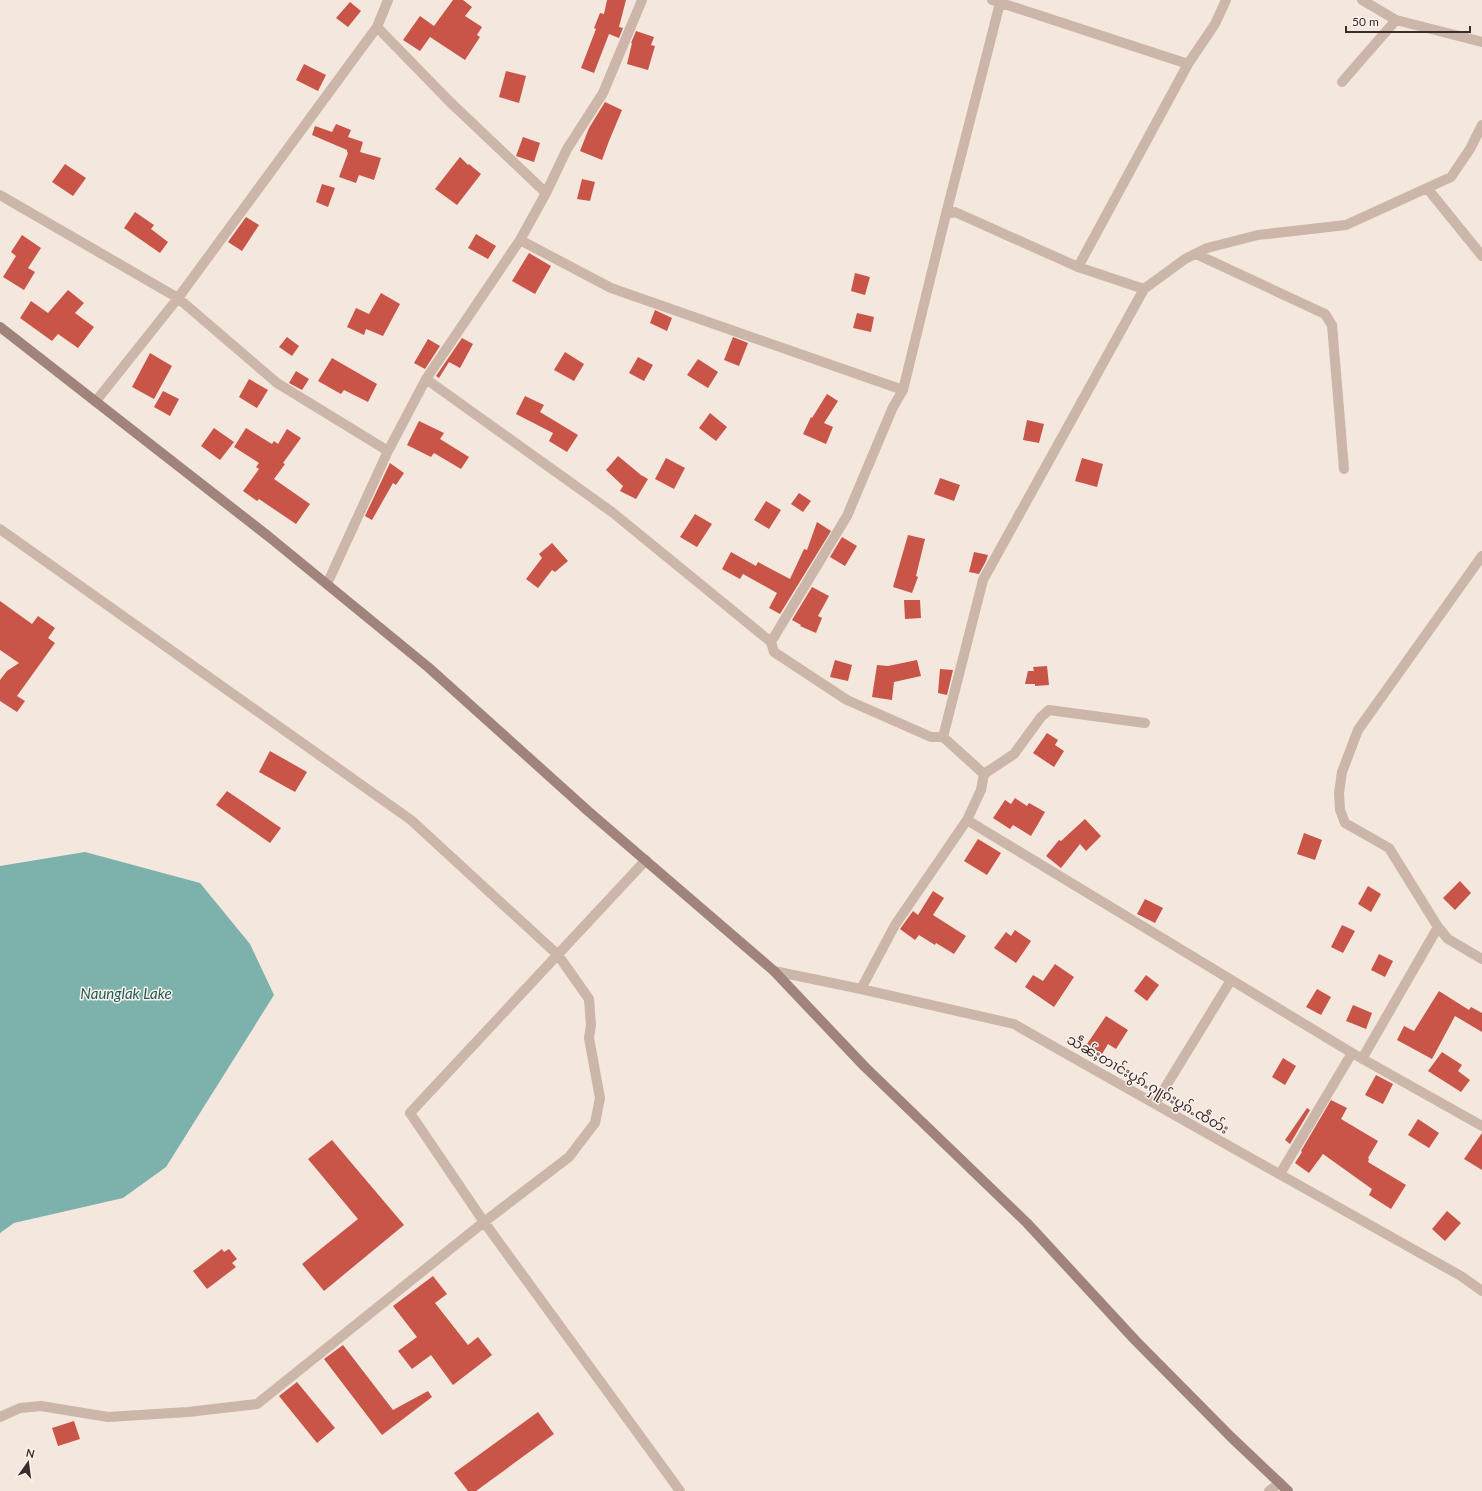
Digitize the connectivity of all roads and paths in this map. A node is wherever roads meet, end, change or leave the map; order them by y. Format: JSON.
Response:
{"nodes":[{"id":1,"x":642,"y":0,"type":"edge"},
{"id":2,"x":1226,"y":0,"type":"edge"},
{"id":3,"x":1362,"y":0,"type":"edge"},
{"id":4,"x":996,"y":1,"type":"edge"},
{"id":5,"x":384,"y":2,"type":"edge"},
{"id":6,"x":1396,"y":20,"type":"junction"},
{"id":7,"x":377,"y":27,"type":"junction"},
{"id":8,"x":1482,"y":42,"type":"edge"},
{"id":9,"x":1188,"y":64,"type":"junction"},
{"id":10,"x":1342,"y":82,"type":"dead end"},
{"id":11,"x":1482,"y":125,"type":"edge"},
{"id":12,"x":1427,"y":188,"type":"junction"},
{"id":13,"x":546,"y":193,"type":"junction"},
{"id":14,"x":0,"y":195,"type":"edge"},
{"id":15,"x":946,"y":214,"type":"junction"},
{"id":16,"x":520,"y":240,"type":"junction"},
{"id":17,"x":1196,"y":254,"type":"junction"},
{"id":18,"x":1482,"y":256,"type":"edge"},
{"id":19,"x":1078,"y":267,"type":"junction"},
{"id":20,"x":1144,"y":289,"type":"junction"},
{"id":21,"x":178,"y":298,"type":"junction"},
{"id":22,"x":0,"y":327,"type":"edge"},
{"id":23,"x":426,"y":379,"type":"junction"},
{"id":24,"x":903,"y":390,"type":"junction"},
{"id":25,"x":96,"y":401,"type":"junction"},
{"id":26,"x":388,"y":451,"type":"junction"},
{"id":27,"x":1344,"y":469,"type":"dead end"},
{"id":28,"x":0,"y":529,"type":"edge"},
{"id":29,"x":1482,"y":556,"type":"edge"},
{"id":30,"x":327,"y":584,"type":"junction"},
{"id":31,"x":772,"y":642,"type":"junction"},
{"id":32,"x":1145,"y":722,"type":"dead end"},
{"id":33,"x":943,"y":737,"type":"junction"},
{"id":34,"x":984,"y":774,"type":"junction"},
{"id":35,"x":967,"y":820,"type":"junction"},
{"id":36,"x":646,"y":860,"type":"junction"},
{"id":37,"x":1438,"y":927,"type":"junction"},
{"id":38,"x":558,"y":955,"type":"junction"},
{"id":39,"x":1482,"y":959,"type":"edge"},
{"id":40,"x":774,"y":971,"type":"junction"},
{"id":41,"x":1231,"y":980,"type":"junction"},
{"id":42,"x":861,"y":989,"type":"junction"},
{"id":43,"x":1352,"y":1054,"type":"junction"},
{"id":44,"x":1362,"y":1059,"type":"junction"},
{"id":45,"x":1155,"y":1104,"type":"junction"},
{"id":46,"x":1482,"y":1126,"type":"edge"},
{"id":47,"x":1280,"y":1174,"type":"junction"},
{"id":48,"x":484,"y":1222,"type":"junction"},
{"id":49,"x":1482,"y":1291,"type":"edge"},
{"id":50,"x":0,"y":1417,"type":"edge"},
{"id":51,"x":1280,"y":1483,"type":"junction"},
{"id":52,"x":680,"y":1491,"type":"edge"},
{"id":53,"x":1269,"y":1491,"type":"edge"},
{"id":54,"x":1288,"y":1491,"type":"edge"}],
"edges":[{"from":1,"to":13,"type":"street"},
{"from":2,"to":9,"type":"street"},
{"from":3,"to":6,"type":"street"},
{"from":4,"to":9,"type":"street"},
{"from":4,"to":15,"type":"street"},
{"from":5,"to":7,"type":"street"},
{"from":6,"to":8,"type":"street"},
{"from":6,"to":10,"type":"street"},
{"from":7,"to":13,"type":"street"},
{"from":7,"to":21,"type":"street"},
{"from":9,"to":19,"type":"street"},
{"from":11,"to":12,"type":"street"},
{"from":12,"to":17,"type":"street"},
{"from":12,"to":18,"type":"street"},
{"from":13,"to":16,"type":"street"},
{"from":14,"to":21,"type":"street"},
{"from":15,"to":19,"type":"street"},
{"from":15,"to":24,"type":"street"},
{"from":16,"to":23,"type":"street"},
{"from":16,"to":24,"type":"street"},
{"from":17,"to":20,"type":"street"},
{"from":17,"to":27,"type":"street"},
{"from":19,"to":20,"type":"street"},
{"from":20,"to":33,"type":"street"},
{"from":21,"to":25,"type":"street"},
{"from":21,"to":26,"type":"street"},
{"from":22,"to":25,"type":"main road"},
{"from":23,"to":26,"type":"street"},
{"from":23,"to":31,"type":"street"},
{"from":24,"to":31,"type":"street"},
{"from":25,"to":30,"type":"main road"},
{"from":26,"to":30,"type":"street"},
{"from":28,"to":38,"type":"street"},
{"from":29,"to":37,"type":"street"},
{"from":30,"to":36,"type":"main road"},
{"from":31,"to":33,"type":"street"},
{"from":32,"to":34,"type":"street"},
{"from":33,"to":34,"type":"street"},
{"from":34,"to":35,"type":"street"},
{"from":35,"to":41,"type":"street"},
{"from":35,"to":42,"type":"street"},
{"from":36,"to":38,"type":"street"},
{"from":36,"to":40,"type":"main road"},
{"from":37,"to":39,"type":"street"},
{"from":37,"to":44,"type":"street"},
{"from":38,"to":48,"type":"street"},
{"from":38,"to":48,"type":"street"},
{"from":40,"to":42,"type":"street","name":"သဵၼ်ႈတၢင်းပွၵ်ႉႁူၵ်းပွၵ်ႉၸဵတ်း"},
{"from":40,"to":51,"type":"main road"},
{"from":41,"to":43,"type":"street"},
{"from":41,"to":45,"type":"street"},
{"from":42,"to":45,"type":"street","name":"သဵၼ်ႈတၢင်းပွၵ်ႉႁူၵ်းပွၵ်ႉၸဵတ်း"},
{"from":43,"to":44,"type":"street"},
{"from":43,"to":47,"type":"street"},
{"from":44,"to":46,"type":"street"},
{"from":45,"to":47,"type":"street","name":"သဵၼ်ႈတၢင်းပွၵ်ႉႁူၵ်းပွၵ်ႉၸဵတ်း"},
{"from":47,"to":49,"type":"street","name":"သဵၼ်ႈတၢင်းပွၵ်ႉႁူၵ်းပွၵ်ႉၸဵတ်း"},
{"from":48,"to":50,"type":"street"},
{"from":48,"to":52,"type":"street"},
{"from":51,"to":53,"type":"street"},
{"from":51,"to":54,"type":"main road"}]}
